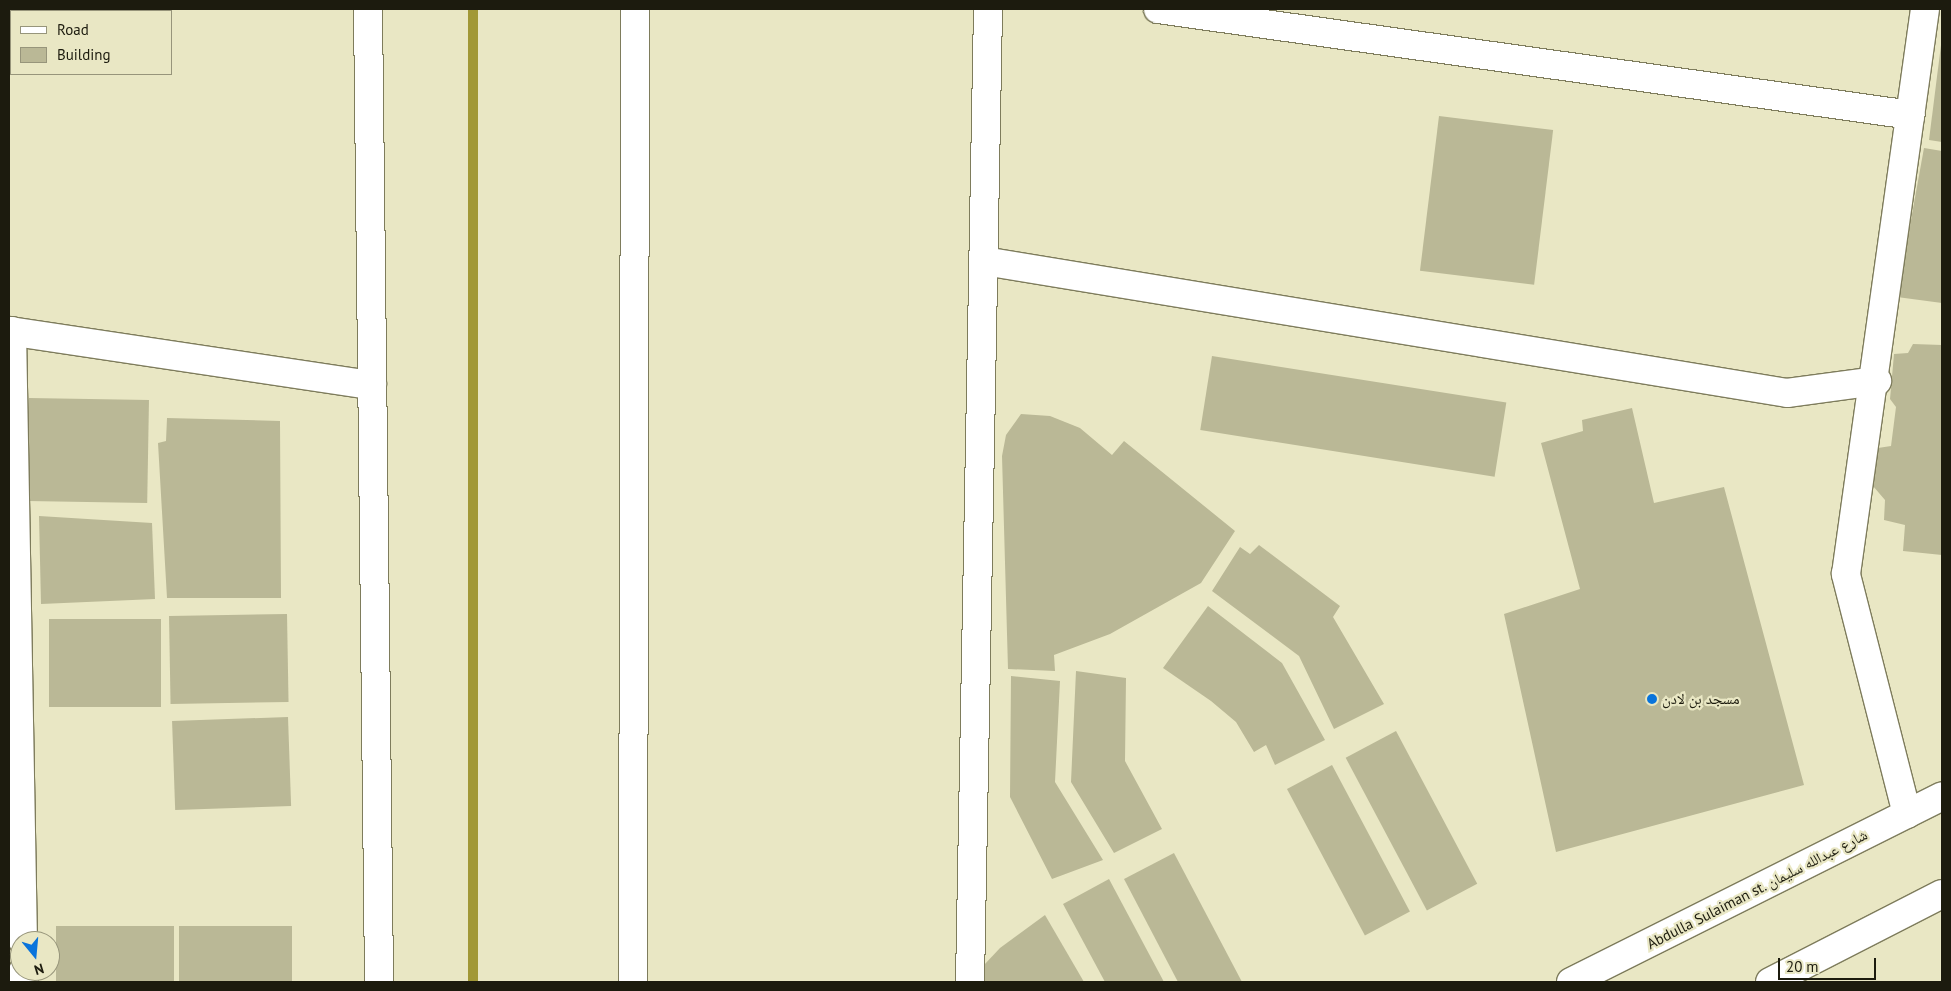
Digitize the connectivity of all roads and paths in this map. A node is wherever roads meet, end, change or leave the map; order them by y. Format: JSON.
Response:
{"nodes":[{"id":1,"x":368,"y":9,"type":"edge"},
{"id":2,"x":635,"y":9,"type":"edge"},
{"id":3,"x":988,"y":9,"type":"edge"},
{"id":4,"x":1158,"y":9,"type":"edge"},
{"id":5,"x":1925,"y":9,"type":"edge"},
{"id":6,"x":1911,"y":116,"type":"junction"},
{"id":7,"x":984,"y":261,"type":"junction"},
{"id":8,"x":10,"y":331,"type":"edge"},
{"id":9,"x":1875,"y":381,"type":"junction"},
{"id":10,"x":372,"y":385,"type":"junction"},
{"id":11,"x":14,"y":717,"type":"edge"},
{"id":12,"x":1942,"y":796,"type":"edge"},
{"id":13,"x":1907,"y":814,"type":"junction"},
{"id":14,"x":1942,"y":894,"type":"edge"},
{"id":15,"x":23,"y":931,"type":"edge"},
{"id":16,"x":378,"y":982,"type":"edge"},
{"id":17,"x":634,"y":982,"type":"edge"},
{"id":18,"x":970,"y":982,"type":"edge"},
{"id":19,"x":1571,"y":982,"type":"edge"},
{"id":20,"x":1770,"y":982,"type":"edge"}],
"edges":[{"from":1,"to":10,"type":"street"},
{"from":2,"to":17,"type":"street"},
{"from":3,"to":7,"type":"street"},
{"from":4,"to":6,"type":"street"},
{"from":5,"to":6,"type":"street"},
{"from":6,"to":9,"type":"street"},
{"from":7,"to":9,"type":"street"},
{"from":7,"to":18,"type":"street"},
{"from":8,"to":10,"type":"street"},
{"from":8,"to":11,"type":"street"},
{"from":9,"to":13,"type":"street"},
{"from":10,"to":16,"type":"street"},
{"from":11,"to":15,"type":"street"},
{"from":12,"to":13,"type":"street","name":"Abdulla Sulaiman st. شارع عبدالله سليمان"},
{"from":13,"to":19,"type":"street","name":"Abdulla Sulaiman st. شارع عبدالله سليمان"},
{"from":14,"to":20,"type":"street"}]}
